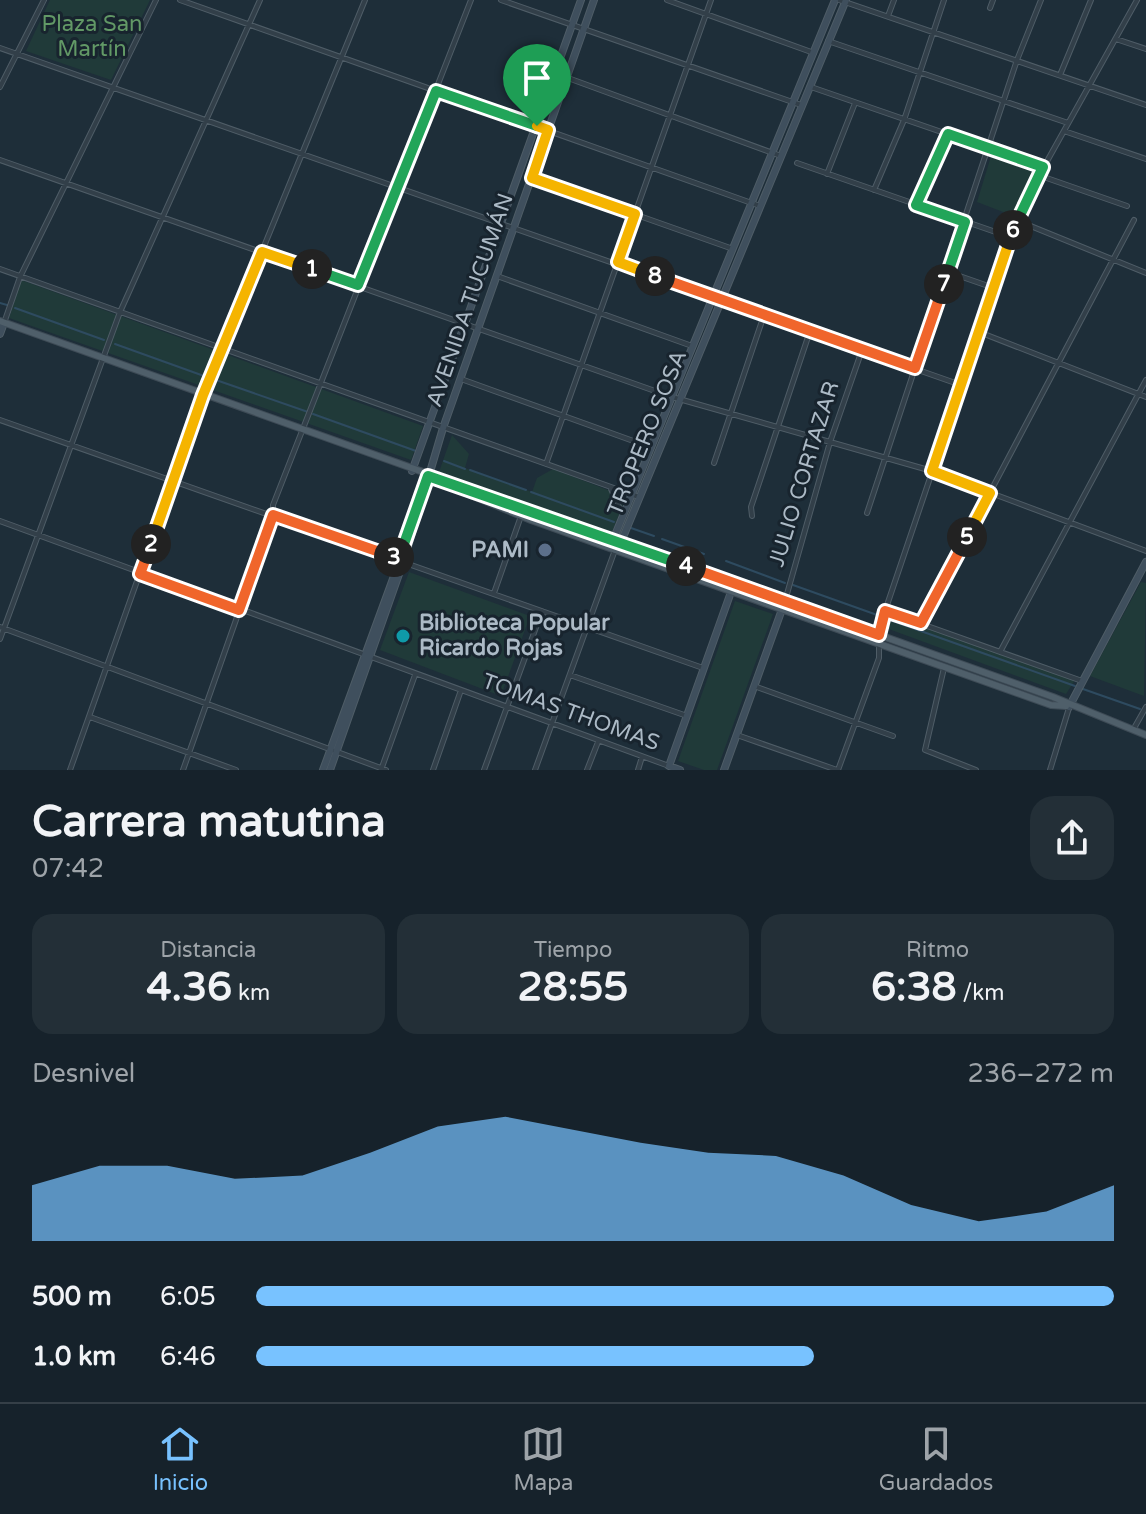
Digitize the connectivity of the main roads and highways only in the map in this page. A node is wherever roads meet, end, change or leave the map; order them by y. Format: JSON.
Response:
{"nodes":[{"id":1,"x":2,"y":322,"type":"edge"},
{"id":2,"x":428,"y":476,"type":"junction"},
{"id":3,"x":1069,"y":707,"type":"junction"},
{"id":4,"x":1146,"y":735,"type":"edge"}],
"edges":[{"from":1,"to":2,"type":"main road"},
{"from":2,"to":3,"type":"main road"},
{"from":2,"to":3,"type":"main road"},
{"from":3,"to":4,"type":"main road"}]}
